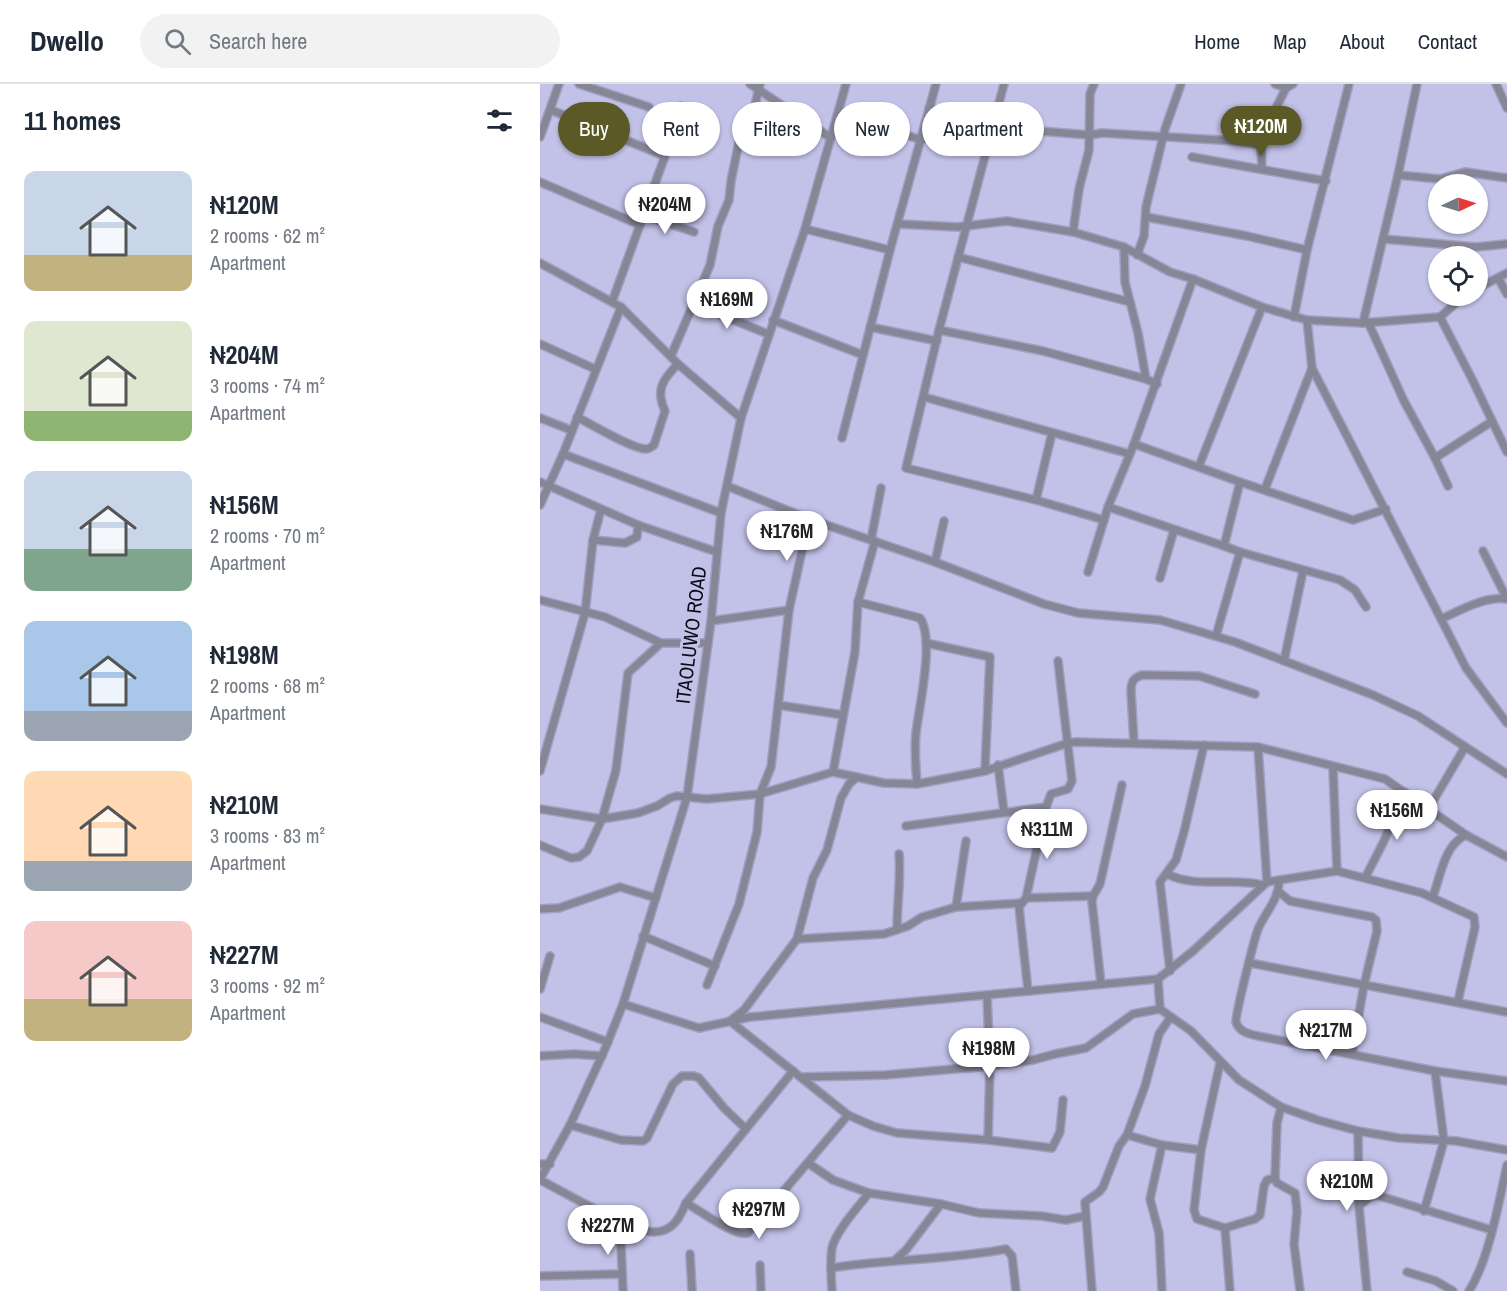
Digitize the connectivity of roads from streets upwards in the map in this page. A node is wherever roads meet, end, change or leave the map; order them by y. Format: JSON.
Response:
{"nodes":[{"id":1,"x":559,"y":84,"type":"edge"},
{"id":2,"x":579,"y":84,"type":"edge"},
{"id":3,"x":750,"y":84,"type":"edge"},
{"id":4,"x":846,"y":84,"type":"edge"},
{"id":5,"x":936,"y":84,"type":"edge"},
{"id":6,"x":1004,"y":84,"type":"edge"},
{"id":7,"x":1095,"y":84,"type":"edge"},
{"id":8,"x":1180,"y":84,"type":"edge"},
{"id":9,"x":1275,"y":84,"type":"edge"},
{"id":10,"x":1349,"y":84,"type":"edge"},
{"id":11,"x":1418,"y":84,"type":"edge"},
{"id":12,"x":1496,"y":84,"type":"edge"},
{"id":13,"x":1290,"y":86,"type":"edge"},
{"id":14,"x":759,"y":87,"type":"edge"},
{"id":15,"x":841,"y":102,"type":"edge"},
{"id":16,"x":931,"y":102,"type":"edge"},
{"id":17,"x":1000,"y":102,"type":"edge"},
{"id":18,"x":642,"y":105,"type":"edge"},
{"id":19,"x":1507,"y":108,"type":"edge"},
{"id":20,"x":550,"y":110,"type":"junction"},
{"id":21,"x":834,"y":128,"type":"edge"},
{"id":22,"x":1044,"y":131,"type":"edge"},
{"id":23,"x":1090,"y":135,"type":"junction"},
{"id":24,"x":910,"y":136,"type":"edge"},
{"id":25,"x":540,"y":137,"type":"edge"},
{"id":26,"x":1164,"y":137,"type":"junction"},
{"id":27,"x":831,"y":138,"type":"junction"},
{"id":28,"x":922,"y":140,"type":"joint"},
{"id":29,"x":1261,"y":145,"type":"junction"},
{"id":30,"x":642,"y":147,"type":"edge"},
{"id":31,"x":665,"y":156,"type":"edge"},
{"id":32,"x":985,"y":156,"type":"edge"},
{"id":33,"x":1192,"y":157,"type":"dead end"},
{"id":34,"x":1262,"y":169,"type":"junction"},
{"id":35,"x":1398,"y":175,"type":"junction"},
{"id":36,"x":1507,"y":178,"type":"edge"},
{"id":37,"x":1326,"y":181,"type":"junction"},
{"id":38,"x":540,"y":182,"type":"edge"},
{"id":39,"x":643,"y":215,"type":"junction"},
{"id":40,"x":1146,"y":217,"type":"junction"},
{"id":41,"x":898,"y":224,"type":"junction"},
{"id":42,"x":640,"y":225,"type":"junction"},
{"id":43,"x":966,"y":226,"type":"junction"},
{"id":44,"x":805,"y":229,"type":"junction"},
{"id":45,"x":694,"y":232,"type":"dead end"},
{"id":46,"x":1073,"y":232,"type":"junction"},
{"id":47,"x":1383,"y":239,"type":"junction"},
{"id":48,"x":1507,"y":244,"type":"edge"},
{"id":49,"x":1124,"y":247,"type":"junction"},
{"id":50,"x":890,"y":250,"type":"junction"},
{"id":51,"x":1307,"y":250,"type":"junction"},
{"id":52,"x":1137,"y":255,"type":"junction"},
{"id":53,"x":958,"y":257,"type":"junction"},
{"id":54,"x":540,"y":263,"type":"edge"},
{"id":55,"x":1507,"y":273,"type":"edge"},
{"id":56,"x":1498,"y":278,"type":"junction"},
{"id":57,"x":1193,"y":279,"type":"junction"},
{"id":58,"x":1488,"y":283,"type":"edge"},
{"id":59,"x":1507,"y":294,"type":"edge"},
{"id":60,"x":612,"y":302,"type":"junction"},
{"id":61,"x":1130,"y":302,"type":"junction"},
{"id":62,"x":694,"y":304,"type":"junction"},
{"id":63,"x":1453,"y":306,"type":"edge"},
{"id":64,"x":621,"y":307,"type":"junction"},
{"id":65,"x":1262,"y":307,"type":"junction"},
{"id":66,"x":1294,"y":316,"type":"junction"},
{"id":67,"x":1440,"y":317,"type":"junction"},
{"id":68,"x":773,"y":320,"type":"junction"},
{"id":69,"x":1307,"y":320,"type":"junction"},
{"id":70,"x":1365,"y":323,"type":"junction"},
{"id":71,"x":870,"y":327,"type":"junction"},
{"id":72,"x":939,"y":330,"type":"junction"},
{"id":73,"x":768,"y":334,"type":"junction"},
{"id":74,"x":937,"y":341,"type":"junction"},
{"id":75,"x":540,"y":344,"type":"edge"},
{"id":76,"x":863,"y":355,"type":"junction"},
{"id":77,"x":671,"y":356,"type":"junction"},
{"id":78,"x":678,"y":364,"type":"junction"},
{"id":79,"x":1312,"y":368,"type":"junction"},
{"id":80,"x":595,"y":369,"type":"junction"},
{"id":81,"x":1146,"y":379,"type":"junction"},
{"id":82,"x":1157,"y":384,"type":"junction"},
{"id":83,"x":924,"y":397,"type":"junction"},
{"id":84,"x":577,"y":417,"type":"junction"},
{"id":85,"x":540,"y":418,"type":"edge"},
{"id":86,"x":741,"y":418,"type":"junction"},
{"id":87,"x":1491,"y":422,"type":"junction"},
{"id":88,"x":571,"y":430,"type":"junction"},
{"id":89,"x":1052,"y":433,"type":"junction"},
{"id":90,"x":842,"y":438,"type":"dead end"},
{"id":91,"x":1134,"y":444,"type":"junction"},
{"id":92,"x":1507,"y":452,"type":"edge"},
{"id":93,"x":563,"y":454,"type":"junction"},
{"id":94,"x":1130,"y":454,"type":"junction"},
{"id":95,"x":1435,"y":458,"type":"junction"},
{"id":96,"x":1199,"y":466,"type":"junction"},
{"id":97,"x":540,"y":482,"type":"edge"},
{"id":98,"x":1240,"y":482,"type":"junction"},
{"id":99,"x":550,"y":486,"type":"junction"},
{"id":100,"x":727,"y":486,"type":"junction"},
{"id":101,"x":1448,"y":486,"type":"dead end"},
{"id":102,"x":882,"y":488,"type":"dead end"},
{"id":103,"x":1265,"y":489,"type":"junction"},
{"id":104,"x":1036,"y":500,"type":"junction"},
{"id":105,"x":540,"y":505,"type":"edge"},
{"id":106,"x":1108,"y":507,"type":"junction"},
{"id":107,"x":601,"y":509,"type":"junction"},
{"id":108,"x":1386,"y":509,"type":"junction"},
{"id":109,"x":721,"y":513,"type":"junction"},
{"id":110,"x":809,"y":519,"type":"junction"},
{"id":111,"x":1104,"y":520,"type":"junction"},
{"id":112,"x":944,"y":521,"type":"dead end"},
{"id":113,"x":638,"y":525,"type":"junction"},
{"id":114,"x":1174,"y":530,"type":"junction"},
{"id":115,"x":593,"y":540,"type":"junction"},
{"id":116,"x":873,"y":541,"type":"junction"},
{"id":117,"x":1224,"y":546,"type":"junction"},
{"id":118,"x":1483,"y":551,"type":"dead end"},
{"id":119,"x":717,"y":552,"type":"junction"},
{"id":120,"x":1240,"y":552,"type":"junction"},
{"id":121,"x":934,"y":562,"type":"junction"},
{"id":122,"x":1303,"y":571,"type":"junction"},
{"id":123,"x":1088,"y":572,"type":"dead end"},
{"id":124,"x":1160,"y":578,"type":"dead end"},
{"id":125,"x":1507,"y":599,"type":"edge"},
{"id":126,"x":540,"y":600,"type":"edge"},
{"id":127,"x":858,"y":602,"type":"junction"},
{"id":128,"x":1366,"y":607,"type":"dead end"},
{"id":129,"x":789,"y":610,"type":"junction"},
{"id":130,"x":585,"y":613,"type":"junction"},
{"id":131,"x":1441,"y":619,"type":"junction"},
{"id":132,"x":711,"y":621,"type":"junction"},
{"id":133,"x":1216,"y":636,"type":"junction"},
{"id":134,"x":661,"y":643,"type":"junction"},
{"id":135,"x":708,"y":643,"type":"junction"},
{"id":136,"x":927,"y":643,"type":"junction"},
{"id":137,"x":1058,"y":661,"type":"dead end"},
{"id":138,"x":1284,"y":661,"type":"junction"},
{"id":139,"x":1255,"y":694,"type":"dead end"},
{"id":140,"x":778,"y":705,"type":"junction"},
{"id":141,"x":843,"y":715,"type":"junction"},
{"id":142,"x":1507,"y":723,"type":"edge"},
{"id":143,"x":1068,"y":743,"type":"junction"},
{"id":144,"x":1134,"y":743,"type":"junction"},
{"id":145,"x":1204,"y":745,"type":"junction"},
{"id":146,"x":1258,"y":747,"type":"junction"},
{"id":147,"x":1465,"y":747,"type":"junction"},
{"id":148,"x":998,"y":765,"type":"junction"},
{"id":149,"x":1333,"y":766,"type":"junction"},
{"id":150,"x":540,"y":771,"type":"edge"},
{"id":151,"x":985,"y":771,"type":"junction"},
{"id":152,"x":833,"y":772,"type":"junction"},
{"id":153,"x":1507,"y":774,"type":"edge"},
{"id":154,"x":857,"y":777,"type":"junction"},
{"id":155,"x":917,"y":784,"type":"junction"},
{"id":156,"x":1122,"y":785,"type":"dead end"},
{"id":157,"x":1405,"y":792,"type":"junction"},
{"id":158,"x":760,"y":794,"type":"junction"},
{"id":159,"x":687,"y":797,"type":"junction"},
{"id":160,"x":1046,"y":807,"type":"junction"},
{"id":161,"x":1429,"y":808,"type":"junction"},
{"id":162,"x":540,"y":809,"type":"edge"},
{"id":163,"x":1004,"y":812,"type":"junction"},
{"id":164,"x":602,"y":819,"type":"junction"},
{"id":165,"x":906,"y":826,"type":"dead end"},
{"id":166,"x":1466,"y":835,"type":"junction"},
{"id":167,"x":966,"y":842,"type":"dead end"},
{"id":168,"x":540,"y":845,"type":"edge"},
{"id":169,"x":899,"y":854,"type":"dead end"},
{"id":170,"x":1507,"y":857,"type":"edge"},
{"id":171,"x":1337,"y":871,"type":"junction"},
{"id":172,"x":1167,"y":874,"type":"junction"},
{"id":173,"x":1365,"y":878,"type":"junction"},
{"id":174,"x":1279,"y":880,"type":"junction"},
{"id":175,"x":1265,"y":883,"type":"junction"},
{"id":176,"x":1279,"y":892,"type":"junction"},
{"id":177,"x":1093,"y":896,"type":"junction"},
{"id":178,"x":1433,"y":896,"type":"junction"},
{"id":179,"x":656,"y":898,"type":"junction"},
{"id":180,"x":1024,"y":901,"type":"junction"},
{"id":181,"x":956,"y":907,"type":"junction"},
{"id":182,"x":540,"y":909,"type":"edge"},
{"id":183,"x":897,"y":930,"type":"junction"},
{"id":184,"x":643,"y":936,"type":"junction"},
{"id":185,"x":797,"y":939,"type":"junction"},
{"id":186,"x":550,"y":956,"type":"dead end"},
{"id":187,"x":1250,"y":963,"type":"junction"},
{"id":188,"x":715,"y":966,"type":"junction"},
{"id":189,"x":1170,"y":971,"type":"junction"},
{"id":190,"x":1158,"y":979,"type":"junction"},
{"id":191,"x":1101,"y":984,"type":"junction"},
{"id":192,"x":707,"y":985,"type":"dead end"},
{"id":193,"x":1364,"y":985,"type":"junction"},
{"id":194,"x":540,"y":989,"type":"edge"},
{"id":195,"x":1028,"y":992,"type":"junction"},
{"id":196,"x":987,"y":995,"type":"junction"},
{"id":197,"x":1458,"y":1001,"type":"junction"},
{"id":198,"x":623,"y":1004,"type":"junction"},
{"id":199,"x":1160,"y":1009,"type":"junction"},
{"id":200,"x":1507,"y":1012,"type":"edge"},
{"id":201,"x":540,"y":1017,"type":"edge"},
{"id":202,"x":1170,"y":1018,"type":"junction"},
{"id":203,"x":730,"y":1020,"type":"junction"},
{"id":204,"x":608,"y":1042,"type":"junction"},
{"id":205,"x":1352,"y":1054,"type":"junction"},
{"id":206,"x":540,"y":1056,"type":"edge"},
{"id":207,"x":602,"y":1056,"type":"junction"},
{"id":208,"x":1220,"y":1063,"type":"junction"},
{"id":209,"x":990,"y":1066,"type":"junction"},
{"id":210,"x":794,"y":1071,"type":"junction"},
{"id":211,"x":1435,"y":1071,"type":"junction"},
{"id":212,"x":802,"y":1077,"type":"junction"},
{"id":213,"x":1507,"y":1081,"type":"edge"},
{"id":214,"x":1064,"y":1100,"type":"dead end"},
{"id":215,"x":1281,"y":1107,"type":"junction"},
{"id":216,"x":848,"y":1114,"type":"junction"},
{"id":217,"x":570,"y":1125,"type":"junction"},
{"id":218,"x":746,"y":1129,"type":"junction"},
{"id":219,"x":1358,"y":1131,"type":"junction"},
{"id":220,"x":1127,"y":1135,"type":"junction"},
{"id":221,"x":988,"y":1140,"type":"junction"},
{"id":222,"x":1444,"y":1141,"type":"junction"},
{"id":223,"x":1162,"y":1145,"type":"junction"},
{"id":224,"x":1201,"y":1150,"type":"junction"},
{"id":225,"x":1507,"y":1150,"type":"edge"},
{"id":226,"x":808,"y":1163,"type":"junction"},
{"id":227,"x":540,"y":1164,"type":"edge"},
{"id":228,"x":550,"y":1164,"type":"junction"},
{"id":229,"x":1507,"y":1165,"type":"edge"},
{"id":230,"x":1275,"y":1178,"type":"junction"},
{"id":231,"x":540,"y":1180,"type":"edge"},
{"id":232,"x":869,"y":1193,"type":"junction"},
{"id":233,"x":686,"y":1203,"type":"junction"},
{"id":234,"x":941,"y":1204,"type":"junction"},
{"id":235,"x":1359,"y":1206,"type":"junction"},
{"id":236,"x":1424,"y":1211,"type":"junction"},
{"id":237,"x":1085,"y":1216,"type":"junction"},
{"id":238,"x":620,"y":1221,"type":"junction"},
{"id":239,"x":1225,"y":1228,"type":"junction"},
{"id":240,"x":1492,"y":1230,"type":"junction"},
{"id":241,"x":690,"y":1254,"type":"dead end"},
{"id":242,"x":894,"y":1261,"type":"junction"},
{"id":243,"x":760,"y":1265,"type":"dead end"},
{"id":244,"x":831,"y":1268,"type":"junction"},
{"id":245,"x":1407,"y":1272,"type":"dead end"},
{"id":246,"x":621,"y":1274,"type":"junction"},
{"id":247,"x":540,"y":1276,"type":"edge"},
{"id":248,"x":622,"y":1291,"type":"edge"},
{"id":249,"x":692,"y":1291,"type":"edge"},
{"id":250,"x":761,"y":1291,"type":"edge"},
{"id":251,"x":832,"y":1291,"type":"edge"},
{"id":252,"x":1016,"y":1291,"type":"edge"},
{"id":253,"x":1092,"y":1291,"type":"edge"},
{"id":254,"x":1162,"y":1291,"type":"edge"},
{"id":255,"x":1230,"y":1291,"type":"edge"},
{"id":256,"x":1300,"y":1291,"type":"edge"},
{"id":257,"x":1367,"y":1291,"type":"edge"},
{"id":258,"x":1452,"y":1291,"type":"edge"},
{"id":259,"x":1469,"y":1291,"type":"edge"}],
"edges":[{"from":1,"to":20,"type":"street"},
{"from":2,"to":18,"type":"street"},
{"from":3,"to":14,"type":"street"},
{"from":4,"to":15,"type":"street","name":"ITAOLUWO ROAD"},
{"from":5,"to":16,"type":"street"},
{"from":6,"to":17,"type":"street"},
{"from":7,"to":23,"type":"street"},
{"from":8,"to":26,"type":"street"},
{"from":9,"to":13,"type":"street"},
{"from":10,"to":37,"type":"street"},
{"from":11,"to":35,"type":"street"},
{"from":12,"to":19,"type":"street"},
{"from":13,"to":29,"type":"street"},
{"from":14,"to":27,"type":"street"},
{"from":14,"to":62,"type":"street"},
{"from":20,"to":25,"type":"street"},
{"from":20,"to":30,"type":"street"},
{"from":21,"to":27,"type":"street","name":"ITAOLUWO ROAD"},
{"from":22,"to":23,"type":"street"},
{"from":23,"to":26,"type":"street"},
{"from":23,"to":46,"type":"street"},
{"from":24,"to":28,"type":"street"},
{"from":26,"to":29,"type":"street"},
{"from":26,"to":40,"type":"street"},
{"from":27,"to":44,"type":"street","name":"ITAOLUWO ROAD"},
{"from":28,"to":41,"type":"street"},
{"from":29,"to":34,"type":"street"},
{"from":31,"to":39,"type":"street"},
{"from":32,"to":43,"type":"street"},
{"from":33,"to":34,"type":"street"},
{"from":34,"to":37,"type":"street"},
{"from":35,"to":36,"type":"street"},
{"from":35,"to":47,"type":"street"},
{"from":37,"to":51,"type":"street"},
{"from":38,"to":42,"type":"street"},
{"from":39,"to":42,"type":"street"},
{"from":39,"to":45,"type":"street"},
{"from":40,"to":51,"type":"street"},
{"from":40,"to":52,"type":"street"},
{"from":41,"to":43,"type":"street"},
{"from":41,"to":50,"type":"street"},
{"from":42,"to":60,"type":"street"},
{"from":43,"to":46,"type":"street"},
{"from":43,"to":53,"type":"street"},
{"from":44,"to":50,"type":"street"},
{"from":44,"to":68,"type":"street","name":"ITAOLUWO ROAD"},
{"from":46,"to":49,"type":"street"},
{"from":47,"to":48,"type":"street"},
{"from":47,"to":70,"type":"street"},
{"from":49,"to":52,"type":"street"},
{"from":49,"to":61,"type":"street"},
{"from":50,"to":71,"type":"street"},
{"from":51,"to":66,"type":"street"},
{"from":52,"to":57,"type":"street"},
{"from":53,"to":61,"type":"street"},
{"from":53,"to":72,"type":"street"},
{"from":54,"to":60,"type":"street"},
{"from":55,"to":56,"type":"street"},
{"from":56,"to":58,"type":"street"},
{"from":56,"to":59,"type":"street"},
{"from":57,"to":65,"type":"street"},
{"from":57,"to":82,"type":"street"},
{"from":60,"to":64,"type":"street"},
{"from":61,"to":81,"type":"street"},
{"from":62,"to":73,"type":"street"},
{"from":62,"to":77,"type":"street"},
{"from":63,"to":67,"type":"street"},
{"from":64,"to":77,"type":"street"},
{"from":64,"to":80,"type":"street"},
{"from":65,"to":66,"type":"street"},
{"from":65,"to":96,"type":"street"},
{"from":66,"to":69,"type":"street"},
{"from":67,"to":70,"type":"street"},
{"from":67,"to":87,"type":"street"},
{"from":68,"to":73,"type":"street","name":"ITAOLUWO ROAD"},
{"from":68,"to":76,"type":"street"},
{"from":69,"to":70,"type":"street"},
{"from":69,"to":79,"type":"street"},
{"from":70,"to":95,"type":"street"},
{"from":71,"to":74,"type":"street"},
{"from":71,"to":76,"type":"street"},
{"from":72,"to":74,"type":"street"},
{"from":72,"to":81,"type":"street"},
{"from":73,"to":86,"type":"street","name":"ITAOLUWO ROAD"},
{"from":74,"to":83,"type":"street"},
{"from":75,"to":80,"type":"street"},
{"from":76,"to":90,"type":"street"},
{"from":77,"to":78,"type":"street"},
{"from":78,"to":84,"type":"street"},
{"from":78,"to":86,"type":"street"},
{"from":79,"to":103,"type":"street"},
{"from":79,"to":108,"type":"street"},
{"from":80,"to":84,"type":"street"},
{"from":81,"to":82,"type":"street"},
{"from":82,"to":91,"type":"street"},
{"from":83,"to":89,"type":"street"},
{"from":83,"to":104,"type":"street"},
{"from":84,"to":88,"type":"street"},
{"from":85,"to":88,"type":"street"},
{"from":86,"to":100,"type":"street","name":"ITAOLUWO ROAD"},
{"from":87,"to":92,"type":"street"},
{"from":87,"to":95,"type":"street"},
{"from":88,"to":93,"type":"street"},
{"from":89,"to":94,"type":"street"},
{"from":89,"to":104,"type":"street"},
{"from":91,"to":94,"type":"street"},
{"from":91,"to":96,"type":"street"},
{"from":93,"to":99,"type":"street"},
{"from":93,"to":109,"type":"street"},
{"from":94,"to":106,"type":"street"},
{"from":95,"to":101,"type":"street"},
{"from":96,"to":98,"type":"street"},
{"from":97,"to":99,"type":"street"},
{"from":98,"to":103,"type":"street"},
{"from":98,"to":117,"type":"street"},
{"from":99,"to":105,"type":"street"},
{"from":99,"to":107,"type":"street"},
{"from":100,"to":109,"type":"street","name":"ITAOLUWO ROAD"},
{"from":100,"to":110,"type":"street"},
{"from":102,"to":116,"type":"street"},
{"from":103,"to":108,"type":"street"},
{"from":104,"to":111,"type":"street"},
{"from":106,"to":111,"type":"street"},
{"from":106,"to":114,"type":"street"},
{"from":107,"to":113,"type":"street"},
{"from":107,"to":115,"type":"street"},
{"from":108,"to":131,"type":"street"},
{"from":109,"to":119,"type":"street","name":"ITAOLUWO ROAD"},
{"from":110,"to":116,"type":"street"},
{"from":110,"to":129,"type":"street"},
{"from":111,"to":123,"type":"street"},
{"from":112,"to":121,"type":"street"},
{"from":113,"to":115,"type":"street"},
{"from":113,"to":119,"type":"street"},
{"from":114,"to":117,"type":"street"},
{"from":114,"to":124,"type":"street"},
{"from":115,"to":130,"type":"street"},
{"from":116,"to":121,"type":"street"},
{"from":116,"to":127,"type":"street"},
{"from":117,"to":120,"type":"street"},
{"from":118,"to":125,"type":"street"},
{"from":119,"to":132,"type":"street","name":"ITAOLUWO ROAD"},
{"from":120,"to":122,"type":"street"},
{"from":120,"to":133,"type":"street"},
{"from":121,"to":133,"type":"street"},
{"from":122,"to":128,"type":"street"},
{"from":122,"to":138,"type":"street"},
{"from":125,"to":131,"type":"street"},
{"from":126,"to":130,"type":"street"},
{"from":127,"to":136,"type":"street"},
{"from":127,"to":141,"type":"street"},
{"from":129,"to":132,"type":"street"},
{"from":129,"to":140,"type":"street"},
{"from":130,"to":134,"type":"street"},
{"from":130,"to":150,"type":"street"},
{"from":131,"to":142,"type":"street"},
{"from":132,"to":135,"type":"street","name":"ITAOLUWO ROAD"},
{"from":133,"to":138,"type":"street"},
{"from":134,"to":135,"type":"street"},
{"from":134,"to":164,"type":"street"},
{"from":135,"to":159,"type":"street","name":"ITAOLUWO ROAD"},
{"from":136,"to":151,"type":"street"},
{"from":136,"to":155,"type":"street"},
{"from":137,"to":143,"type":"street"},
{"from":138,"to":147,"type":"street"},
{"from":139,"to":144,"type":"street"},
{"from":140,"to":141,"type":"street"},
{"from":140,"to":158,"type":"street"},
{"from":141,"to":152,"type":"street"},
{"from":143,"to":144,"type":"street"},
{"from":143,"to":148,"type":"street"},
{"from":143,"to":160,"type":"street"},
{"from":144,"to":145,"type":"street"},
{"from":145,"to":146,"type":"street"},
{"from":145,"to":172,"type":"street"},
{"from":146,"to":149,"type":"street"},
{"from":146,"to":175,"type":"street"},
{"from":147,"to":153,"type":"street"},
{"from":147,"to":161,"type":"street"},
{"from":148,"to":151,"type":"street"},
{"from":148,"to":163,"type":"street"},
{"from":149,"to":157,"type":"street"},
{"from":149,"to":171,"type":"street"},
{"from":151,"to":155,"type":"street"},
{"from":152,"to":154,"type":"street"},
{"from":152,"to":158,"type":"street"},
{"from":154,"to":155,"type":"street"},
{"from":154,"to":185,"type":"street"},
{"from":156,"to":177,"type":"street"},
{"from":157,"to":161,"type":"street"},
{"from":157,"to":173,"type":"street"},
{"from":158,"to":159,"type":"street"},
{"from":158,"to":188,"type":"street"},
{"from":159,"to":164,"type":"street"},
{"from":159,"to":179,"type":"street","name":"ITAOLUWO ROAD"},
{"from":160,"to":163,"type":"street"},
{"from":160,"to":180,"type":"street"},
{"from":161,"to":166,"type":"street"},
{"from":162,"to":164,"type":"street"},
{"from":163,"to":165,"type":"street"},
{"from":164,"to":168,"type":"street"},
{"from":166,"to":170,"type":"street"},
{"from":166,"to":178,"type":"street"},
{"from":167,"to":181,"type":"street"},
{"from":169,"to":183,"type":"street"},
{"from":171,"to":173,"type":"street"},
{"from":171,"to":174,"type":"street"},
{"from":172,"to":175,"type":"street"},
{"from":172,"to":189,"type":"street"},
{"from":173,"to":178,"type":"street"},
{"from":174,"to":175,"type":"street"},
{"from":174,"to":176,"type":"street"},
{"from":175,"to":189,"type":"street"},
{"from":176,"to":187,"type":"street"},
{"from":176,"to":193,"type":"street"},
{"from":177,"to":180,"type":"street"},
{"from":177,"to":191,"type":"street"},
{"from":178,"to":197,"type":"street"},
{"from":179,"to":182,"type":"street"},
{"from":179,"to":184,"type":"street","name":"ITAOLUWO ROAD"},
{"from":180,"to":181,"type":"street"},
{"from":180,"to":195,"type":"street"},
{"from":181,"to":183,"type":"street"},
{"from":183,"to":185,"type":"street"},
{"from":184,"to":188,"type":"street"},
{"from":184,"to":198,"type":"street","name":"ITAOLUWO ROAD"},
{"from":185,"to":203,"type":"street"},
{"from":186,"to":194,"type":"street"},
{"from":187,"to":193,"type":"street"},
{"from":187,"to":205,"type":"street"},
{"from":188,"to":192,"type":"street"},
{"from":189,"to":190,"type":"street"},
{"from":190,"to":191,"type":"street"},
{"from":190,"to":199,"type":"street"},
{"from":191,"to":195,"type":"street"},
{"from":193,"to":197,"type":"street"},
{"from":193,"to":205,"type":"street"},
{"from":195,"to":196,"type":"street"},
{"from":196,"to":203,"type":"street"},
{"from":196,"to":209,"type":"street"},
{"from":197,"to":200,"type":"street"},
{"from":198,"to":203,"type":"street"},
{"from":198,"to":204,"type":"street","name":"ITAOLUWO ROAD"},
{"from":199,"to":202,"type":"street"},
{"from":199,"to":209,"type":"street"},
{"from":201,"to":204,"type":"street"},
{"from":202,"to":208,"type":"street"},
{"from":202,"to":220,"type":"street"},
{"from":203,"to":210,"type":"street"},
{"from":204,"to":207,"type":"street","name":"ITAOLUWO ROAD"},
{"from":205,"to":211,"type":"street"},
{"from":206,"to":207,"type":"street"},
{"from":207,"to":217,"type":"street","name":"ITAOLUWO ROAD"},
{"from":208,"to":215,"type":"street"},
{"from":208,"to":224,"type":"street"},
{"from":209,"to":212,"type":"street"},
{"from":209,"to":221,"type":"street"},
{"from":210,"to":212,"type":"street"},
{"from":210,"to":218,"type":"street"},
{"from":211,"to":213,"type":"street"},
{"from":211,"to":222,"type":"street"},
{"from":212,"to":216,"type":"street"},
{"from":214,"to":221,"type":"street"},
{"from":215,"to":219,"type":"street"},
{"from":215,"to":230,"type":"street"},
{"from":216,"to":221,"type":"street"},
{"from":216,"to":226,"type":"street"},
{"from":217,"to":218,"type":"street"},
{"from":217,"to":228,"type":"street","name":"ITAOLUWO ROAD"},
{"from":218,"to":233,"type":"street"},
{"from":219,"to":222,"type":"street"},
{"from":219,"to":235,"type":"street"},
{"from":220,"to":223,"type":"street"},
{"from":220,"to":237,"type":"street"},
{"from":222,"to":225,"type":"street"},
{"from":222,"to":236,"type":"street"},
{"from":223,"to":224,"type":"street"},
{"from":223,"to":254,"type":"street"},
{"from":224,"to":239,"type":"street"},
{"from":226,"to":232,"type":"street"},
{"from":226,"to":233,"type":"street"},
{"from":227,"to":228,"type":"street"},
{"from":228,"to":231,"type":"street","name":"ITAOLUWO ROAD"},
{"from":229,"to":240,"type":"street"},
{"from":230,"to":239,"type":"street"},
{"from":230,"to":256,"type":"street"},
{"from":231,"to":238,"type":"street"},
{"from":232,"to":234,"type":"street"},
{"from":232,"to":244,"type":"street"},
{"from":233,"to":238,"type":"street"},
{"from":234,"to":237,"type":"street"},
{"from":234,"to":242,"type":"street"},
{"from":235,"to":236,"type":"street"},
{"from":235,"to":257,"type":"street"},
{"from":236,"to":240,"type":"street"},
{"from":237,"to":253,"type":"street"},
{"from":238,"to":246,"type":"street"},
{"from":239,"to":255,"type":"street"},
{"from":240,"to":259,"type":"street"},
{"from":241,"to":249,"type":"street"},
{"from":242,"to":244,"type":"street"},
{"from":242,"to":252,"type":"street"},
{"from":243,"to":250,"type":"street"},
{"from":244,"to":251,"type":"street"},
{"from":245,"to":258,"type":"street"},
{"from":246,"to":247,"type":"street"},
{"from":246,"to":248,"type":"street"}]}
